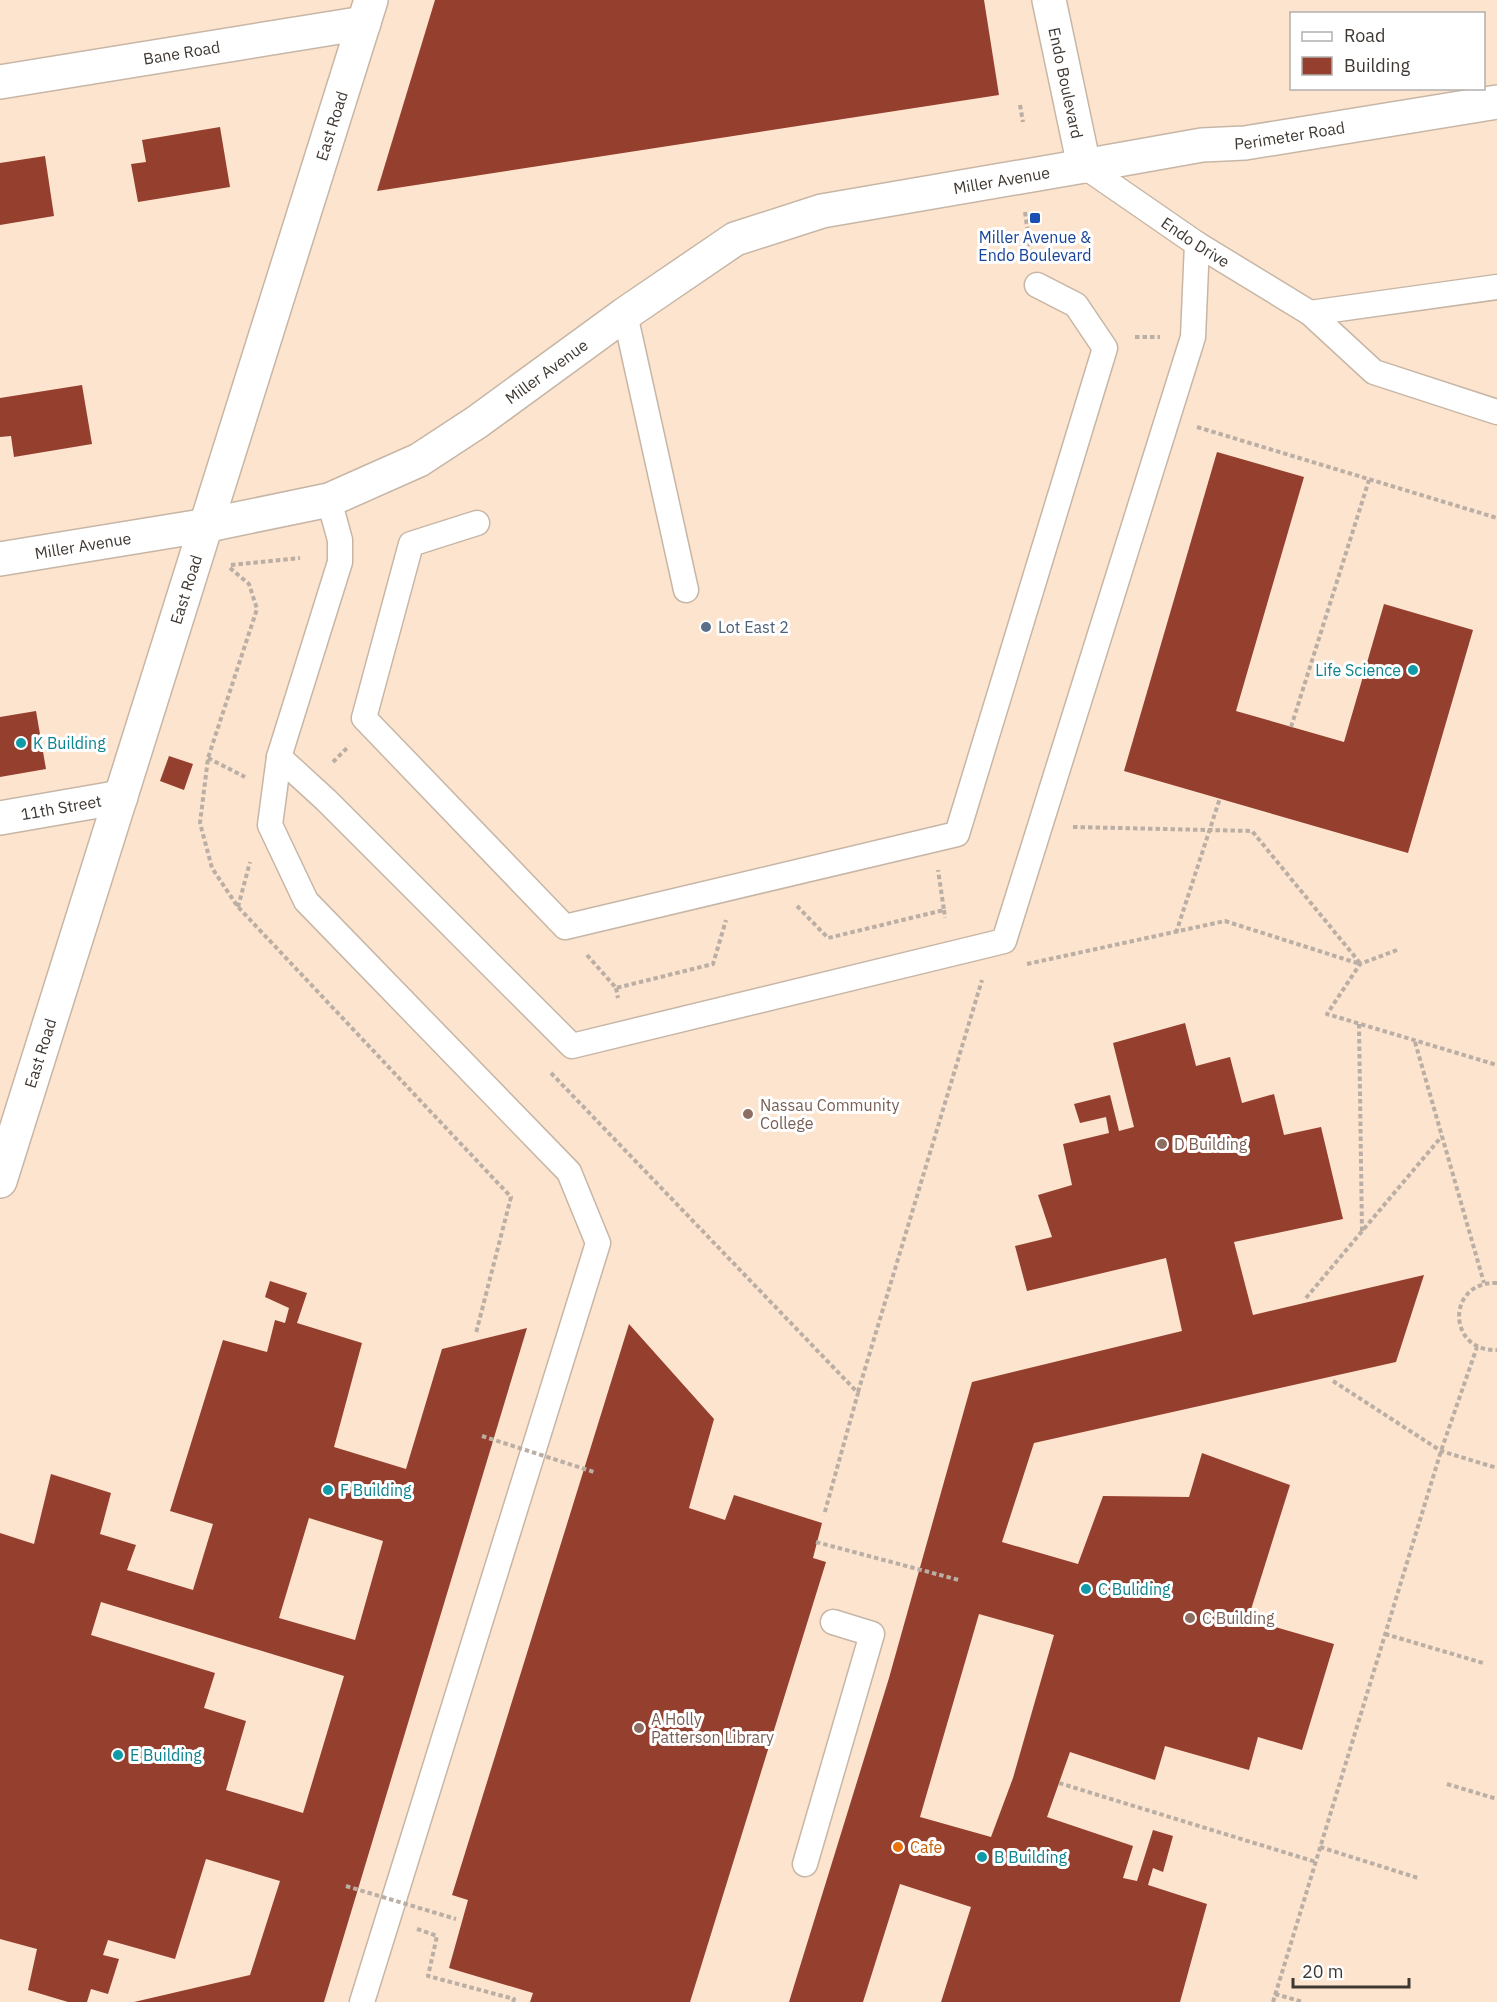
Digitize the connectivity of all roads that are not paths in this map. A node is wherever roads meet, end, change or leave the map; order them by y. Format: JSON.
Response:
{"nodes":[{"id":1,"x":1048,"y":0,"type":"edge"},
{"id":2,"x":367,"y":11,"type":"edge"},
{"id":3,"x":0,"y":82,"type":"edge"},
{"id":4,"x":1497,"y":102,"type":"edge"},
{"id":5,"x":1084,"y":166,"type":"junction"},
{"id":6,"x":1197,"y":244,"type":"junction"},
{"id":7,"x":1036,"y":285,"type":"road end"},
{"id":8,"x":1497,"y":287,"type":"edge"},
{"id":9,"x":1310,"y":313,"type":"junction"},
{"id":10,"x":625,"y":314,"type":"junction"},
{"id":11,"x":1497,"y":412,"type":"edge"},
{"id":12,"x":328,"y":500,"type":"junction"},
{"id":13,"x":477,"y":523,"type":"dead end"},
{"id":14,"x":208,"y":525,"type":"junction"},
{"id":15,"x":0,"y":559,"type":"edge"},
{"id":16,"x":686,"y":590,"type":"dead end"},
{"id":17,"x":279,"y":757,"type":"junction"},
{"id":18,"x":121,"y":797,"type":"junction"},
{"id":19,"x":0,"y":818,"type":"edge"},
{"id":20,"x":0,"y":1181,"type":"edge"},
{"id":21,"x":833,"y":1622,"type":"dead end"},
{"id":22,"x":805,"y":1864,"type":"dead end"},
{"id":23,"x":362,"y":2002,"type":"edge"}],
"edges":[{"from":1,"to":5,"type":"street","name":"Endo Boulevard"},
{"from":2,"to":3,"type":"street","name":"Bane Road"},
{"from":2,"to":14,"type":"street","name":"East Road"},
{"from":4,"to":5,"type":"street","name":"Perimeter Road"},
{"from":5,"to":6,"type":"lane","name":"Endo Drive"},
{"from":5,"to":10,"type":"street","name":"Miller Avenue"},
{"from":6,"to":9,"type":"lane","name":"Endo Drive"},
{"from":6,"to":17,"type":"lane"},
{"from":7,"to":13,"type":"lane"},
{"from":8,"to":9,"type":"lane"},
{"from":9,"to":11,"type":"lane","name":"Endo Drive"},
{"from":10,"to":12,"type":"street","name":"Miller Avenue"},
{"from":10,"to":16,"type":"lane"},
{"from":12,"to":14,"type":"street","name":"Miller Avenue"},
{"from":12,"to":17,"type":"lane"},
{"from":14,"to":15,"type":"street","name":"Miller Avenue"},
{"from":14,"to":18,"type":"street","name":"East Road"},
{"from":17,"to":23,"type":"lane"},
{"from":18,"to":19,"type":"street","name":"11th Street"},
{"from":18,"to":20,"type":"street","name":"East Road"},
{"from":21,"to":22,"type":"lane"}]}
